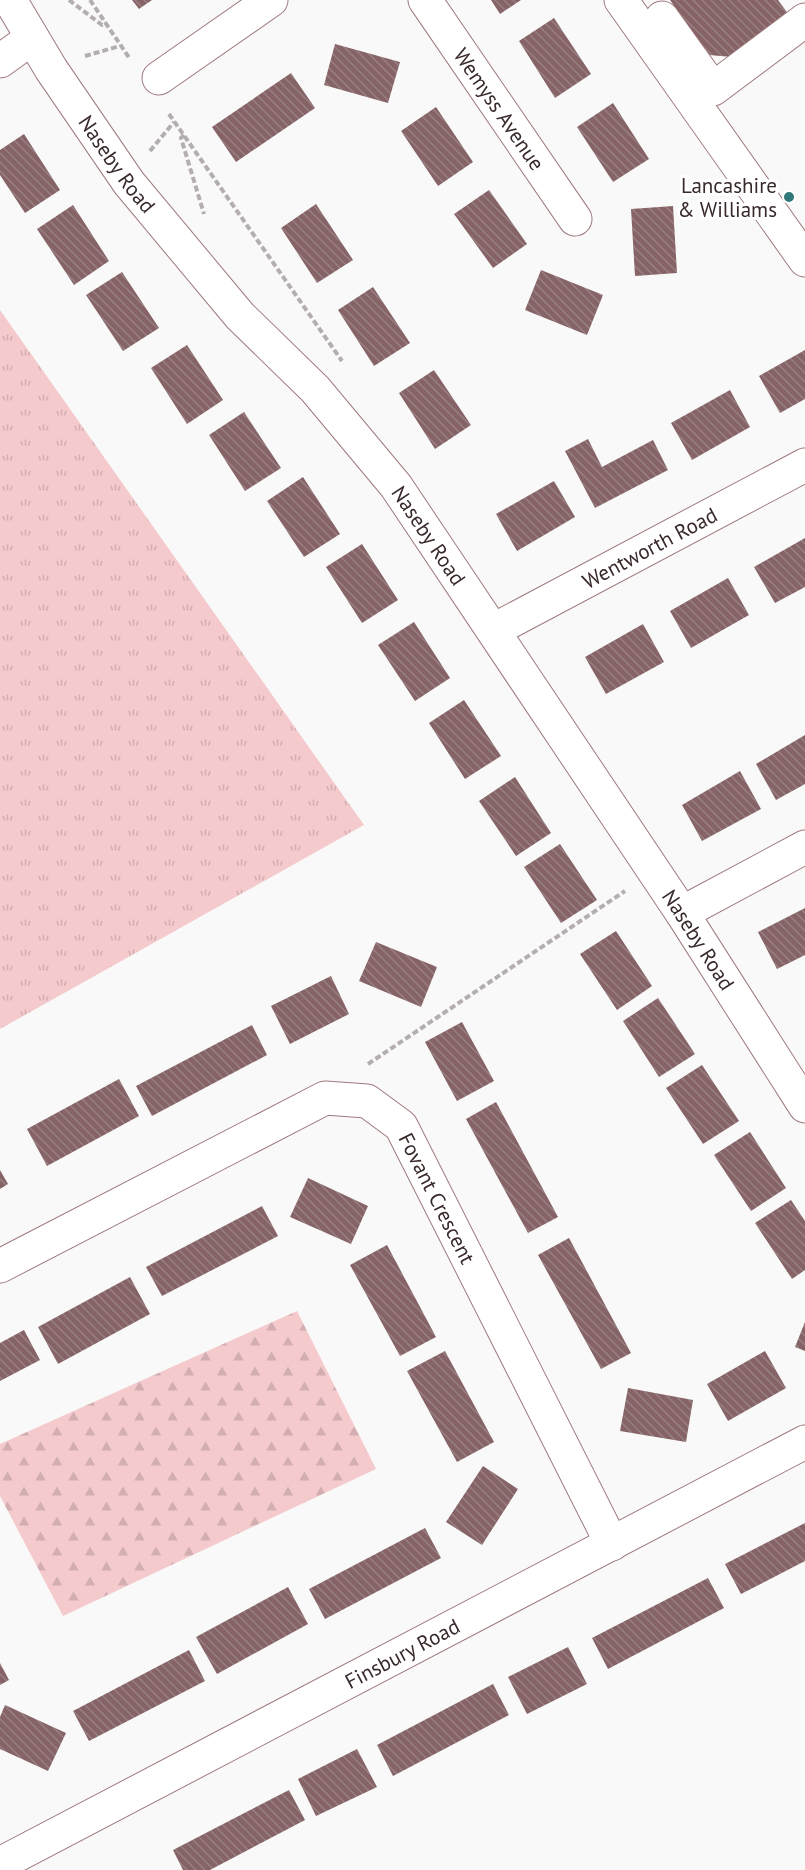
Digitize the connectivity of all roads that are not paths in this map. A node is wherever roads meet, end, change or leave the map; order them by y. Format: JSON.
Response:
{"nodes":[{"id":1,"x":10,"y":0,"type":"edge"},
{"id":2,"x":271,"y":0,"type":"edge"},
{"id":3,"x":425,"y":0,"type":"edge"},
{"id":4,"x":621,"y":0,"type":"edge"},
{"id":5,"x":649,"y":0,"type":"edge"},
{"id":6,"x":805,"y":20,"type":"edge"},
{"id":7,"x":32,"y":38,"type":"junction"},
{"id":8,"x":0,"y":61,"type":"edge"},
{"id":9,"x":154,"y":81,"type":"road end"},
{"id":10,"x":575,"y":219,"type":"dead end"},
{"id":11,"x":805,"y":260,"type":"edge"},
{"id":12,"x":805,"y":465,"type":"edge"},
{"id":13,"x":494,"y":630,"type":"junction"},
{"id":14,"x":805,"y":847,"type":"edge"},
{"id":15,"x":682,"y":914,"type":"junction"},
{"id":16,"x":805,"y":1106,"type":"edge"},
{"id":17,"x":0,"y":1266,"type":"edge"},
{"id":18,"x":805,"y":1442,"type":"edge"},
{"id":19,"x":612,"y":1544,"type":"junction"},
{"id":20,"x":0,"y":1864,"type":"edge"}],
"edges":[{"from":1,"to":7,"type":"street","name":"Naseby Road"},
{"from":2,"to":9,"type":"street"},
{"from":3,"to":10,"type":"street","name":"Wemyss Avenue"},
{"from":4,"to":11,"type":"street"},
{"from":5,"to":6,"type":"street"},
{"from":7,"to":8,"type":"street"},
{"from":7,"to":13,"type":"street","name":"Naseby Road"},
{"from":12,"to":13,"type":"street","name":"Wentworth Road"},
{"from":13,"to":15,"type":"street","name":"Naseby Road"},
{"from":14,"to":15,"type":"street"},
{"from":15,"to":16,"type":"street","name":"Naseby Road"},
{"from":17,"to":19,"type":"street","name":"Fovant Crescent"},
{"from":18,"to":19,"type":"street","name":"Finsbury Road"},
{"from":19,"to":20,"type":"street","name":"Finsbury Road"}]}
